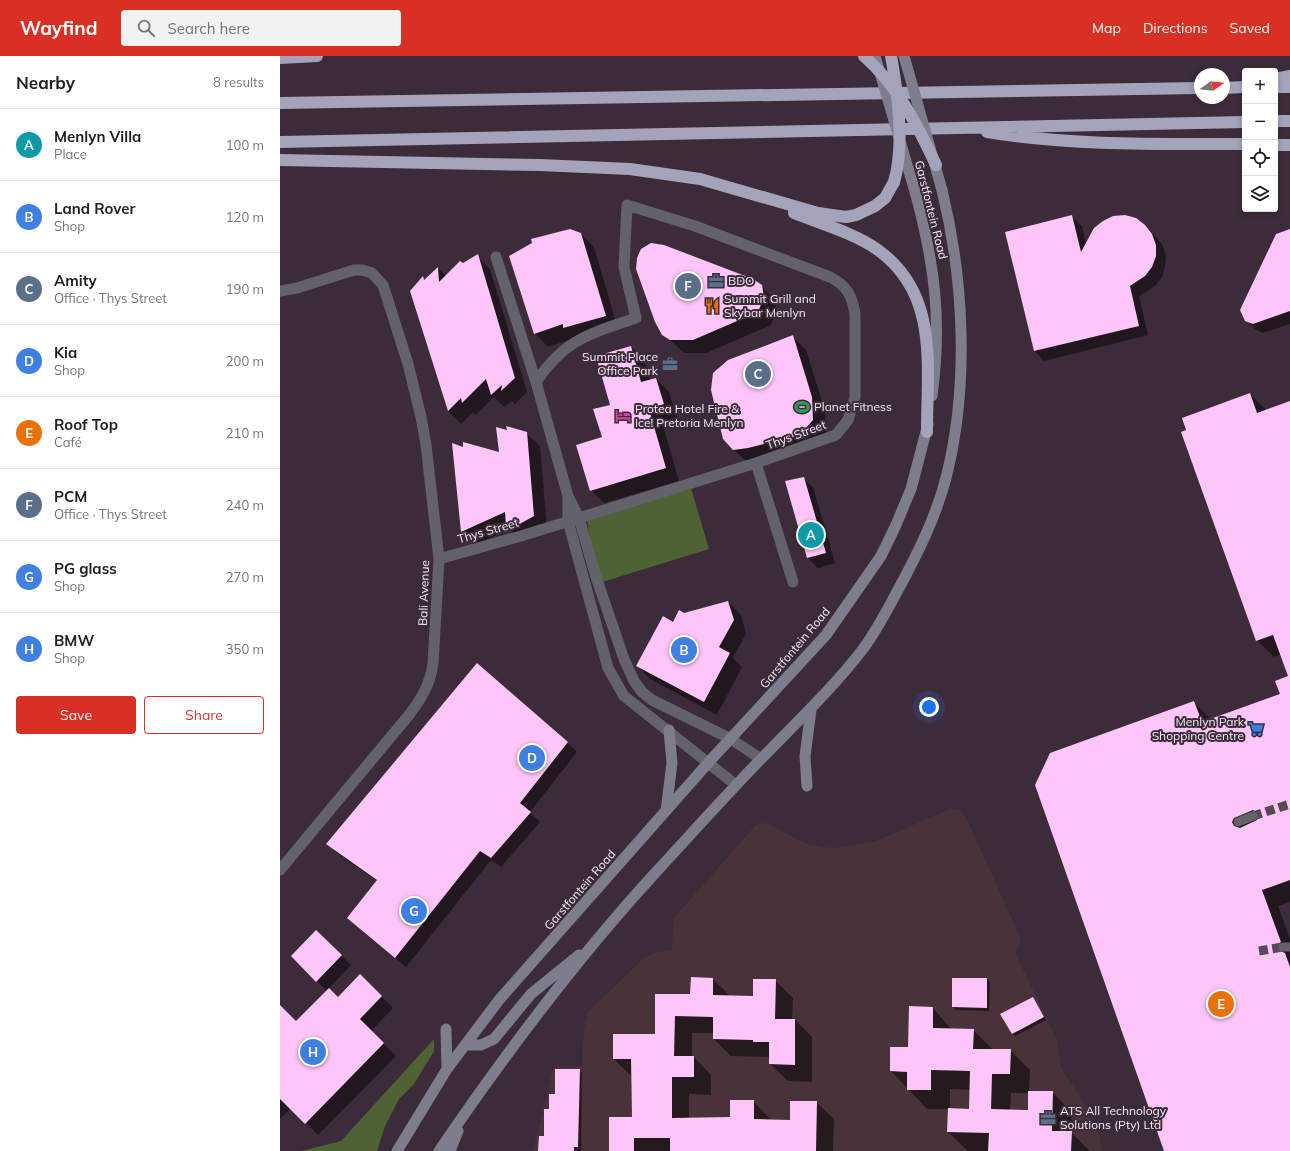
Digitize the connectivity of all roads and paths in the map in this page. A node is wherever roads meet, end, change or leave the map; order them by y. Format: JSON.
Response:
{"nodes":[{"id":1,"x":317,"y":56,"type":"edge"},
{"id":2,"x":864,"y":56,"type":"edge"},
{"id":3,"x":875,"y":56,"type":"edge"},
{"id":4,"x":891,"y":56,"type":"edge"},
{"id":5,"x":904,"y":56,"type":"edge"},
{"id":6,"x":280,"y":58,"type":"edge"},
{"id":7,"x":879,"y":70,"type":"junction"},
{"id":8,"x":1290,"y":76,"type":"edge"},
{"id":9,"x":1278,"y":78,"type":"edge"},
{"id":10,"x":1242,"y":86,"type":"edge"},
{"id":11,"x":1290,"y":86,"type":"edge"},
{"id":12,"x":1230,"y":87,"type":"edge"},
{"id":13,"x":1278,"y":87,"type":"edge"},
{"id":14,"x":1194,"y":88,"type":"edge"},
{"id":15,"x":896,"y":91,"type":"junction"},
{"id":16,"x":280,"y":103,"type":"edge"},
{"id":17,"x":1278,"y":121,"type":"edge"},
{"id":18,"x":1290,"y":121,"type":"edge"},
{"id":19,"x":1242,"y":122,"type":"edge"},
{"id":20,"x":957,"y":127,"type":"junction"},
{"id":21,"x":280,"y":142,"type":"edge"},
{"id":22,"x":900,"y":142,"type":"junction"},
{"id":23,"x":1242,"y":144,"type":"edge"},
{"id":24,"x":1278,"y":145,"type":"edge"},
{"id":25,"x":1290,"y":145,"type":"edge"},
{"id":26,"x":280,"y":160,"type":"edge"},
{"id":27,"x":936,"y":165,"type":"junction"},
{"id":28,"x":739,"y":190,"type":"junction"},
{"id":29,"x":496,"y":257,"type":"dead end"},
{"id":30,"x":280,"y":291,"type":"edge"},
{"id":31,"x":536,"y":382,"type":"junction"},
{"id":32,"x":927,"y":432,"type":"junction"},
{"id":33,"x":756,"y":463,"type":"junction"},
{"id":34,"x":568,"y":496,"type":"junction"},
{"id":35,"x":579,"y":518,"type":"junction"},
{"id":36,"x":568,"y":521,"type":"junction"},
{"id":37,"x":439,"y":559,"type":"junction"},
{"id":38,"x":793,"y":582,"type":"dead end"},
{"id":39,"x":811,"y":710,"type":"junction"},
{"id":40,"x":669,"y":730,"type":"junction"},
{"id":41,"x":731,"y":739,"type":"junction"},
{"id":42,"x":761,"y":759,"type":"junction"},
{"id":43,"x":708,"y":763,"type":"junction"},
{"id":44,"x":736,"y":785,"type":"junction"},
{"id":45,"x":807,"y":786,"type":"dead end"},
{"id":46,"x":666,"y":811,"type":"junction"},
{"id":47,"x":1253,"y":816,"type":"tunnel mouth"},
{"id":48,"x":1238,"y":822,"type":"dead end"},
{"id":49,"x":280,"y":870,"type":"edge"},
{"id":50,"x":589,"y":948,"type":"junction"},
{"id":51,"x":446,"y":1029,"type":"dead end"},
{"id":52,"x":465,"y":1045,"type":"junction"},
{"id":53,"x":446,"y":1069,"type":"junction"},
{"id":54,"x":464,"y":1114,"type":"junction"},
{"id":55,"x":397,"y":1151,"type":"edge"},
{"id":56,"x":439,"y":1151,"type":"edge"},
{"id":57,"x":450,"y":1151,"type":"edge"}],
"edges":[{"from":1,"to":6,"type":"highway"},
{"from":2,"to":7,"type":"highway","bridge":true},
{"from":3,"to":7,"type":"main road","name":"Garstfontein Road","bridge":true},
{"from":4,"to":15,"type":"highway","bridge":true},
{"from":5,"to":27,"type":"main road","name":"Garstfontein Road","bridge":true},
{"from":7,"to":15,"type":"highway","bridge":true},
{"from":7,"to":22,"type":"main road","name":"Garstfontein Road","bridge":true},
{"from":8,"to":9,"type":"highway"},
{"from":10,"to":12,"type":"highway"},
{"from":11,"to":13,"type":"highway"},
{"from":14,"to":16,"type":"highway"},
{"from":15,"to":22,"type":"highway","bridge":true},
{"from":15,"to":27,"type":"highway","bridge":true},
{"from":17,"to":18,"type":"highway"},
{"from":19,"to":20,"type":"highway"},
{"from":20,"to":21,"type":"highway"},
{"from":20,"to":23,"type":"highway"},
{"from":22,"to":28,"type":"highway","bridge":true},
{"from":22,"to":32,"type":"main road","name":"Garstfontein Road","bridge":true},
{"from":24,"to":25,"type":"highway"},
{"from":26,"to":28,"type":"highway"},
{"from":27,"to":39,"type":"main road","name":"Garstfontein Road","bridge":true},
{"from":28,"to":32,"type":"highway"},
{"from":29,"to":31,"type":"street"},
{"from":30,"to":37,"type":"street","name":"Bali Avenue"},
{"from":31,"to":33,"type":"street","name":"Thys Street"},
{"from":31,"to":34,"type":"street"},
{"from":32,"to":41,"type":"main road","name":"Garstfontein Road"},
{"from":33,"to":35,"type":"street","name":"Thys Street"},
{"from":33,"to":38,"type":"street"},
{"from":34,"to":35,"type":"street"},
{"from":34,"to":36,"type":"street"},
{"from":35,"to":36,"type":"street","name":"Thys Street"},
{"from":35,"to":41,"type":"street"},
{"from":36,"to":37,"type":"street","name":"Thys Street"},
{"from":36,"to":40,"type":"street"},
{"from":37,"to":49,"type":"street","name":"Bali Avenue"},
{"from":39,"to":42,"type":"main road","name":"Garstfontein Road"},
{"from":39,"to":45,"type":"main road"},
{"from":40,"to":43,"type":"street"},
{"from":40,"to":46,"type":"main road"},
{"from":41,"to":42,"type":"street"},
{"from":41,"to":43,"type":"main road","name":"Garstfontein Road"},
{"from":42,"to":44,"type":"main road","name":"Garstfontein Road"},
{"from":43,"to":44,"type":"street"},
{"from":43,"to":46,"type":"main road","name":"Garstfontein Road"},
{"from":44,"to":50,"type":"main road","name":"Garstfontein Road"},
{"from":46,"to":52,"type":"main road","name":"Garstfontein Road"},
{"from":47,"to":48,"type":"street"},
{"from":50,"to":52,"type":"main road"},
{"from":50,"to":54,"type":"main road","name":"Garstfontein Road"},
{"from":51,"to":53,"type":"main road"},
{"from":52,"to":53,"type":"main road","name":"Garstfontein Road"},
{"from":53,"to":55,"type":"main road","name":"Garstfontein Road"},
{"from":54,"to":56,"type":"main road","name":"Garstfontein Road"},
{"from":54,"to":57,"type":"main road"}]}
